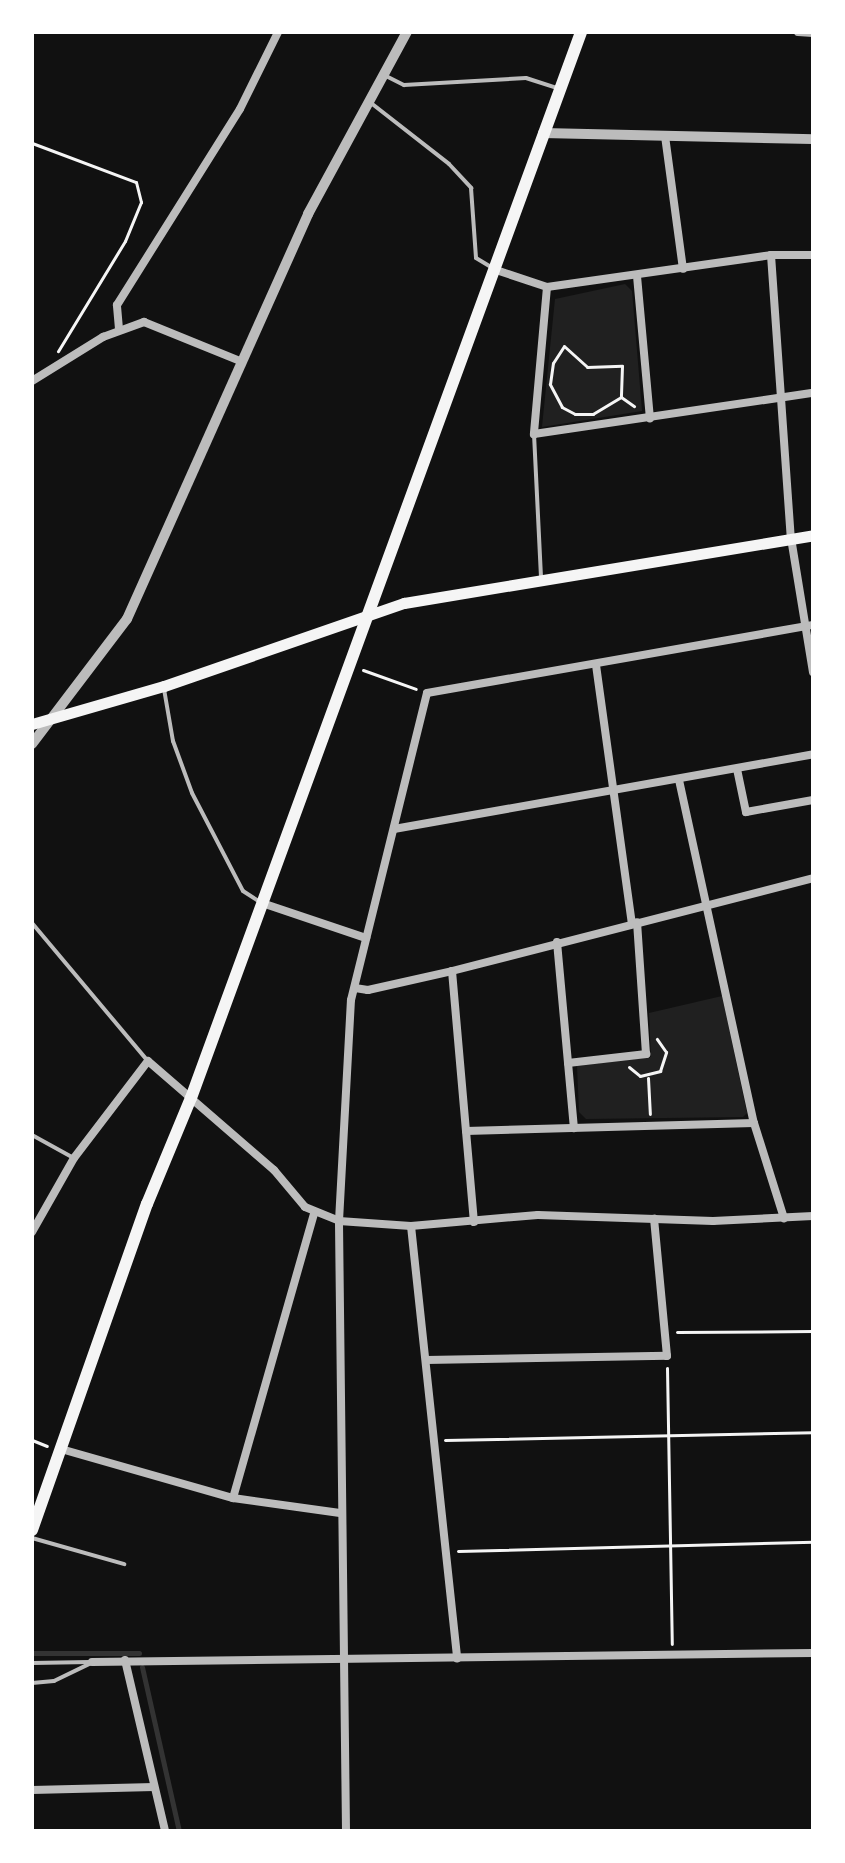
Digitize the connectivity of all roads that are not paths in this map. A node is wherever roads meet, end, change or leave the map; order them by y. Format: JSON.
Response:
{"nodes":[{"id":1,"x":278,"y":32,"type":"edge"},
{"id":2,"x":407,"y":32,"type":"edge"},
{"id":3,"x":581,"y":32,"type":"edge"},
{"id":4,"x":801,"y":32,"type":"edge"},
{"id":5,"x":813,"y":33,"type":"edge"},
{"id":6,"x":383,"y":75,"type":"junction"},
{"id":7,"x":559,"y":88,"type":"junction"},
{"id":8,"x":369,"y":101,"type":"junction"},
{"id":9,"x":543,"y":133,"type":"junction"},
{"id":10,"x":665,"y":136,"type":"junction"},
{"id":11,"x":813,"y":139,"type":"edge"},
{"id":12,"x":771,"y":255,"type":"junction"},
{"id":13,"x":813,"y":255,"type":"edge"},
{"id":14,"x":493,"y":269,"type":"junction"},
{"id":15,"x":683,"y":269,"type":"junction"},
{"id":16,"x":637,"y":276,"type":"junction"},
{"id":17,"x":547,"y":287,"type":"junction"},
{"id":18,"x":119,"y":329,"type":"junction"},
{"id":19,"x":240,"y":361,"type":"junction"},
{"id":20,"x":32,"y":381,"type":"edge"},
{"id":21,"x":813,"y":393,"type":"edge"},
{"id":22,"x":781,"y":397,"type":"junction"},
{"id":23,"x":650,"y":418,"type":"junction"},
{"id":24,"x":534,"y":434,"type":"junction"},
{"id":25,"x":813,"y":535,"type":"edge"},
{"id":26,"x":791,"y":538,"type":"junction"},
{"id":27,"x":541,"y":578,"type":"junction"},
{"id":28,"x":366,"y":614,"type":"junction"},
{"id":29,"x":813,"y":625,"type":"edge"},
{"id":30,"x":802,"y":626,"type":"junction"},
{"id":31,"x":596,"y":665,"type":"junction"},
{"id":32,"x":813,"y":672,"type":"edge"},
{"id":33,"x":164,"y":686,"type":"junction"},
{"id":34,"x":54,"y":718,"type":"junction"},
{"id":35,"x":32,"y":724,"type":"edge"},
{"id":36,"x":32,"y":744,"type":"edge"},
{"id":37,"x":813,"y":754,"type":"edge"},
{"id":38,"x":737,"y":769,"type":"junction"},
{"id":39,"x":679,"y":780,"type":"junction"},
{"id":40,"x":616,"y":793,"type":"junction"},
{"id":41,"x":813,"y":800,"type":"edge"},
{"id":42,"x":394,"y":829,"type":"junction"},
{"id":43,"x":813,"y":878,"type":"edge"},
{"id":44,"x":262,"y":903,"type":"junction"},
{"id":45,"x":705,"y":905,"type":"junction"},
{"id":46,"x":634,"y":922,"type":"junction"},
{"id":47,"x":32,"y":923,"type":"edge"},
{"id":48,"x":366,"y":938,"type":"junction"},
{"id":49,"x":557,"y":942,"type":"junction"},
{"id":50,"x":452,"y":971,"type":"junction"},
{"id":51,"x":355,"y":988,"type":"junction"},
{"id":52,"x":148,"y":1061,"type":"junction"},
{"id":53,"x":568,"y":1063,"type":"junction"},
{"id":54,"x":191,"y":1098,"type":"junction"},
{"id":55,"x":754,"y":1123,"type":"junction"},
{"id":56,"x":574,"y":1128,"type":"junction"},
{"id":57,"x":466,"y":1131,"type":"junction"},
{"id":58,"x":32,"y":1135,"type":"edge"},
{"id":59,"x":74,"y":1158,"type":"junction"},
{"id":60,"x":314,"y":1213,"type":"junction"},
{"id":61,"x":813,"y":1216,"type":"edge"},
{"id":62,"x":784,"y":1218,"type":"junction"},
{"id":63,"x":654,"y":1219,"type":"junction"},
{"id":64,"x":339,"y":1221,"type":"junction"},
{"id":65,"x":474,"y":1222,"type":"junction"},
{"id":66,"x":411,"y":1226,"type":"junction"},
{"id":67,"x":32,"y":1232,"type":"edge"},
{"id":68,"x":426,"y":1360,"type":"junction"},
{"id":69,"x":61,"y":1449,"type":"junction"},
{"id":70,"x":233,"y":1498,"type":"junction"},
{"id":71,"x":36,"y":1504,"type":"edge"},
{"id":72,"x":340,"y":1513,"type":"junction"},
{"id":73,"x":32,"y":1530,"type":"edge"},
{"id":74,"x":32,"y":1538,"type":"edge"},
{"id":75,"x":124,"y":1564,"type":"dead end"},
{"id":76,"x":813,"y":1653,"type":"edge"},
{"id":77,"x":344,"y":1659,"type":"junction"},
{"id":78,"x":457,"y":1659,"type":"junction"},
{"id":79,"x":125,"y":1660,"type":"junction"},
{"id":80,"x":92,"y":1662,"type":"junction"},
{"id":81,"x":32,"y":1663,"type":"edge"},
{"id":82,"x":32,"y":1683,"type":"edge"},
{"id":83,"x":154,"y":1787,"type":"junction"},
{"id":84,"x":32,"y":1790,"type":"edge"},
{"id":85,"x":165,"y":1831,"type":"edge"},
{"id":86,"x":346,"y":1831,"type":"edge"}],
"edges":[{"from":1,"to":18,"type":"street"},
{"from":2,"to":6,"type":"street"},
{"from":3,"to":7,"type":"highway"},
{"from":4,"to":5,"type":"street"},
{"from":6,"to":7,"type":"lane"},
{"from":6,"to":8,"type":"street"},
{"from":7,"to":9,"type":"highway"},
{"from":8,"to":14,"type":"lane"},
{"from":8,"to":19,"type":"street"},
{"from":9,"to":10,"type":"street"},
{"from":9,"to":14,"type":"highway"},
{"from":10,"to":11,"type":"street"},
{"from":10,"to":15,"type":"street"},
{"from":12,"to":13,"type":"street"},
{"from":12,"to":15,"type":"street"},
{"from":12,"to":22,"type":"street"},
{"from":14,"to":17,"type":"street"},
{"from":14,"to":28,"type":"highway"},
{"from":15,"to":16,"type":"street"},
{"from":16,"to":17,"type":"street"},
{"from":16,"to":23,"type":"street"},
{"from":17,"to":24,"type":"street"},
{"from":18,"to":19,"type":"street"},
{"from":18,"to":20,"type":"street"},
{"from":19,"to":34,"type":"street"},
{"from":21,"to":22,"type":"street"},
{"from":22,"to":23,"type":"street"},
{"from":22,"to":26,"type":"street"},
{"from":23,"to":24,"type":"street"},
{"from":24,"to":27,"type":"lane"},
{"from":25,"to":26,"type":"main road"},
{"from":26,"to":27,"type":"main road"},
{"from":26,"to":30,"type":"street"},
{"from":27,"to":28,"type":"main road"},
{"from":28,"to":33,"type":"main road"},
{"from":28,"to":44,"type":"highway"},
{"from":29,"to":30,"type":"street"},
{"from":30,"to":31,"type":"street"},
{"from":30,"to":32,"type":"street"},
{"from":31,"to":40,"type":"street"},
{"from":31,"to":42,"type":"street"},
{"from":33,"to":34,"type":"main road"},
{"from":33,"to":44,"type":"lane"},
{"from":34,"to":35,"type":"main road"},
{"from":34,"to":36,"type":"street"},
{"from":37,"to":38,"type":"street"},
{"from":38,"to":39,"type":"street"},
{"from":38,"to":41,"type":"street"},
{"from":39,"to":40,"type":"street"},
{"from":39,"to":45,"type":"street"},
{"from":40,"to":42,"type":"street"},
{"from":40,"to":46,"type":"street"},
{"from":42,"to":48,"type":"street"},
{"from":43,"to":45,"type":"street"},
{"from":44,"to":48,"type":"street"},
{"from":44,"to":54,"type":"highway"},
{"from":45,"to":46,"type":"street"},
{"from":45,"to":55,"type":"street"},
{"from":46,"to":49,"type":"street"},
{"from":46,"to":53,"type":"street"},
{"from":47,"to":52,"type":"lane"},
{"from":48,"to":51,"type":"street"},
{"from":49,"to":50,"type":"street"},
{"from":49,"to":53,"type":"street"},
{"from":50,"to":51,"type":"street"},
{"from":50,"to":57,"type":"street"},
{"from":51,"to":64,"type":"street"},
{"from":52,"to":54,"type":"street"},
{"from":52,"to":59,"type":"street"},
{"from":53,"to":56,"type":"street"},
{"from":54,"to":60,"type":"street"},
{"from":54,"to":69,"type":"highway"},
{"from":55,"to":56,"type":"street"},
{"from":55,"to":62,"type":"street"},
{"from":56,"to":57,"type":"street"},
{"from":57,"to":65,"type":"street"},
{"from":58,"to":59,"type":"lane"},
{"from":59,"to":67,"type":"street"},
{"from":60,"to":64,"type":"street"},
{"from":60,"to":70,"type":"street"},
{"from":61,"to":62,"type":"street"},
{"from":62,"to":63,"type":"street"},
{"from":63,"to":65,"type":"street"},
{"from":63,"to":68,"type":"street"},
{"from":64,"to":66,"type":"street"},
{"from":64,"to":72,"type":"street"},
{"from":65,"to":66,"type":"street"},
{"from":66,"to":68,"type":"street"},
{"from":68,"to":78,"type":"street"},
{"from":69,"to":70,"type":"street"},
{"from":69,"to":71,"type":"highway"},
{"from":70,"to":72,"type":"street"},
{"from":71,"to":73,"type":"highway"},
{"from":72,"to":77,"type":"street"},
{"from":74,"to":75,"type":"lane"},
{"from":76,"to":78,"type":"street"},
{"from":77,"to":78,"type":"street"},
{"from":77,"to":79,"type":"street"},
{"from":77,"to":86,"type":"street"},
{"from":79,"to":80,"type":"street"},
{"from":79,"to":83,"type":"street"},
{"from":80,"to":81,"type":"lane"},
{"from":80,"to":82,"type":"lane"},
{"from":83,"to":84,"type":"street"},
{"from":83,"to":85,"type":"street"}]}
